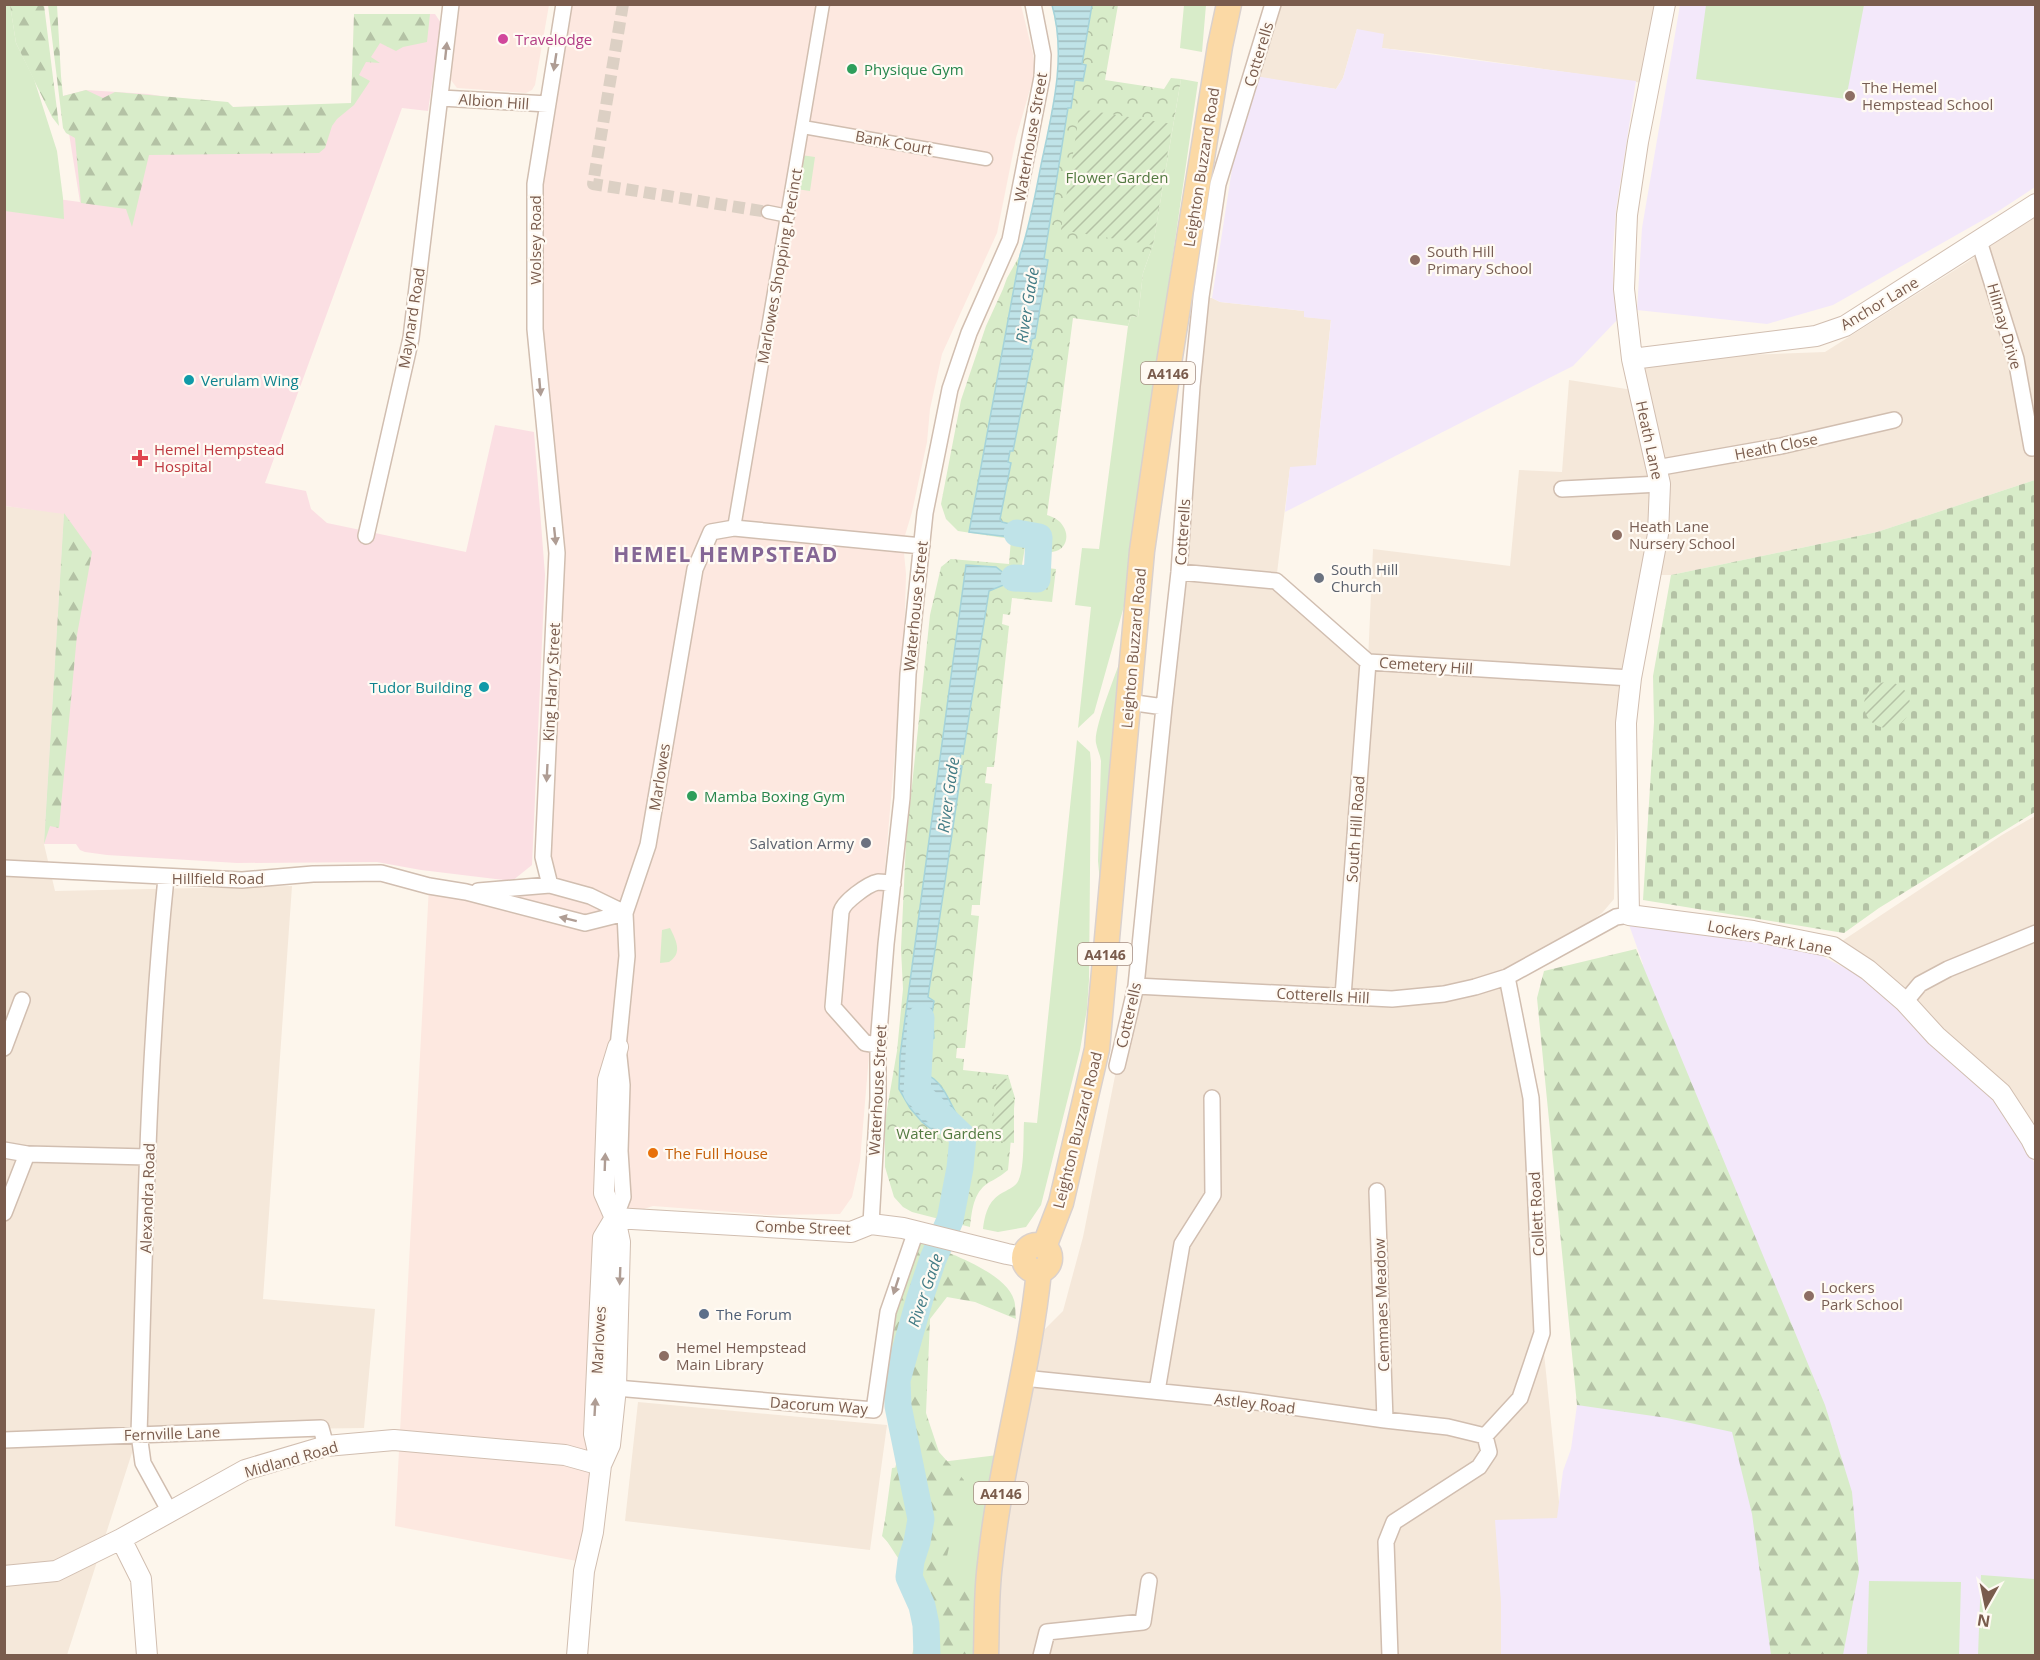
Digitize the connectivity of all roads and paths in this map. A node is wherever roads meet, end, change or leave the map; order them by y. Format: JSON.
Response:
{"nodes":[{"id":1,"x":451,"y":4,"type":"edge"},
{"id":2,"x":564,"y":4,"type":"edge"},
{"id":3,"x":823,"y":4,"type":"edge"},
{"id":4,"x":1034,"y":4,"type":"edge"},
{"id":5,"x":1221,"y":4,"type":"edge"},
{"id":6,"x":1229,"y":4,"type":"edge"},
{"id":7,"x":1273,"y":4,"type":"edge"},
{"id":8,"x":1665,"y":4,"type":"edge"},
{"id":9,"x":1220,"y":46,"type":"junction"},
{"id":10,"x":441,"y":98,"type":"junction"},
{"id":11,"x":548,"y":104,"type":"junction"},
{"id":12,"x":803,"y":127,"type":"junction"},
{"id":13,"x":986,"y":159,"type":"dead end"},
{"id":14,"x":2036,"y":204,"type":"edge"},
{"id":15,"x":768,"y":213,"type":"tunnel mouth"},
{"id":16,"x":788,"y":216,"type":"junction"},
{"id":17,"x":1979,"y":241,"type":"junction"},
{"id":18,"x":1632,"y":358,"type":"junction"},
{"id":19,"x":1894,"y":420,"type":"dead end"},
{"id":20,"x":2032,"y":448,"type":"dead end"},
{"id":21,"x":1658,"y":476,"type":"junction"},
{"id":22,"x":549,"y":478,"type":"joint"},
{"id":23,"x":1562,"y":489,"type":"dead end"},
{"id":24,"x":734,"y":528,"type":"junction"},
{"id":25,"x":366,"y":536,"type":"dead end"},
{"id":26,"x":922,"y":546,"type":"junction"},
{"id":27,"x":1179,"y":572,"type":"junction"},
{"id":28,"x":1368,"y":662,"type":"junction"},
{"id":29,"x":1631,"y":678,"type":"junction"},
{"id":30,"x":1128,"y":702,"type":"junction"},
{"id":31,"x":1164,"y":706,"type":"junction"},
{"id":32,"x":4,"y":868,"type":"edge"},
{"id":33,"x":166,"y":878,"type":"junction"},
{"id":34,"x":893,"y":884,"type":"junction"},
{"id":35,"x":550,"y":885,"type":"junction"},
{"id":36,"x":466,"y":892,"type":"junction"},
{"id":37,"x":625,"y":913,"type":"junction"},
{"id":38,"x":1629,"y":915,"type":"junction"},
{"id":39,"x":2036,"y":933,"type":"edge"},
{"id":40,"x":1507,"y":977,"type":"junction"},
{"id":41,"x":1136,"y":986,"type":"junction"},
{"id":42,"x":1343,"y":996,"type":"junction"},
{"id":43,"x":22,"y":1000,"type":"dead end"},
{"id":44,"x":1905,"y":1002,"type":"junction"},
{"id":45,"x":878,"y":1045,"type":"junction"},
{"id":46,"x":618,"y":1047,"type":"joint"},
{"id":47,"x":4,"y":1048,"type":"edge"},
{"id":48,"x":1117,"y":1066,"type":"dead end"},
{"id":49,"x":1212,"y":1098,"type":"dead end"},
{"id":50,"x":2036,"y":1149,"type":"edge"},
{"id":51,"x":4,"y":1150,"type":"edge"},
{"id":52,"x":27,"y":1154,"type":"junction"},
{"id":53,"x":148,"y":1157,"type":"junction"},
{"id":54,"x":1377,"y":1191,"type":"dead end"},
{"id":55,"x":4,"y":1213,"type":"edge"},
{"id":56,"x":615,"y":1218,"type":"junction"},
{"id":57,"x":871,"y":1224,"type":"junction"},
{"id":58,"x":921,"y":1232,"type":"junction"},
{"id":59,"x":1035,"y":1258,"type":"junction"},
{"id":60,"x":1023,"y":1378,"type":"junction"},
{"id":61,"x":616,"y":1388,"type":"junction"},
{"id":62,"x":1157,"y":1391,"type":"junction"},
{"id":63,"x":1385,"y":1420,"type":"junction"},
{"id":64,"x":140,"y":1434,"type":"junction"},
{"id":65,"x":1485,"y":1436,"type":"junction"},
{"id":66,"x":4,"y":1440,"type":"edge"},
{"id":67,"x":326,"y":1446,"type":"junction"},
{"id":68,"x":601,"y":1465,"type":"junction"},
{"id":69,"x":170,"y":1512,"type":"junction"},
{"id":70,"x":121,"y":1539,"type":"junction"},
{"id":71,"x":4,"y":1576,"type":"edge"},
{"id":72,"x":1149,"y":1581,"type":"dead end"},
{"id":73,"x":147,"y":1656,"type":"edge"},
{"id":74,"x":577,"y":1656,"type":"edge"},
{"id":75,"x":986,"y":1656,"type":"edge"},
{"id":76,"x":1041,"y":1656,"type":"edge"},
{"id":77,"x":1390,"y":1656,"type":"edge"}],
"edges":[{"from":10,"to":1,"type":"street","name":"Maynard Road","one_way":true},
{"from":2,"to":11,"type":"street","name":"Wolsey Road","one_way":true},
{"from":3,"to":12,"type":"street","name":"Marlowes Shopping Precinct"},
{"from":4,"to":26,"type":"street","name":"Waterhouse Street"},
{"from":5,"to":9,"type":"main road","name":"Leighton Buzzard Road","number":"A4146"},
{"from":6,"to":9,"type":"main road","name":"Leighton Buzzard Road","number":"A4146"},
{"from":7,"to":27,"type":"street","name":"Cotterells"},
{"from":8,"to":18,"type":"street","name":"Heath Lane"},
{"from":9,"to":30,"type":"main road","name":"Leighton Buzzard Road","number":"A4146"},
{"from":10,"to":11,"type":"street","name":"Albion Hill"},
{"from":10,"to":25,"type":"street","name":"Maynard Road"},
{"from":11,"to":22,"type":"street","name":"Wolsey Road","one_way":true},
{"from":12,"to":13,"type":"street","name":"Bank Court"},
{"from":12,"to":16,"type":"street","name":"Marlowes Shopping Precinct"},
{"from":14,"to":17,"type":"street","name":"Anchor Lane"},
{"from":15,"to":16,"type":"street"},
{"from":16,"to":24,"type":"street","name":"Marlowes Shopping Precinct"},
{"from":17,"to":18,"type":"street","name":"Anchor Lane"},
{"from":17,"to":20,"type":"street","name":"Hilmay Drive"},
{"from":18,"to":21,"type":"street","name":"Heath Lane"},
{"from":19,"to":21,"type":"street","name":"Heath Close"},
{"from":21,"to":23,"type":"street","name":"Heath Close"},
{"from":21,"to":29,"type":"street","name":"Heath Lane"},
{"from":22,"to":35,"type":"street","name":"King Harry Street","one_way":true},
{"from":24,"to":26,"type":"street"},
{"from":24,"to":37,"type":"street","name":"Marlowes"},
{"from":26,"to":34,"type":"street","name":"Waterhouse Street"},
{"from":27,"to":28,"type":"street","name":"Cemetery Hill"},
{"from":27,"to":31,"type":"street","name":"Cotterells"},
{"from":28,"to":29,"type":"street","name":"Cemetery Hill"},
{"from":28,"to":42,"type":"street","name":"South Hill Road"},
{"from":29,"to":38,"type":"street","name":"Heath Lane"},
{"from":30,"to":31,"type":"street"},
{"from":30,"to":59,"type":"main road","name":"Leighton Buzzard Road","number":"A4146"},
{"from":31,"to":41,"type":"street","name":"Cotterells"},
{"from":32,"to":33,"type":"street","name":"Hillfield Road"},
{"from":33,"to":36,"type":"street","name":"Hillfield Road"},
{"from":33,"to":53,"type":"street","name":"Alexandra Road"},
{"from":34,"to":45,"type":"street","name":"Waterhouse Street"},
{"from":34,"to":45,"type":"street"},
{"from":35,"to":36,"type":"street","name":"Hillfield Road"},
{"from":35,"to":37,"type":"street","name":"Hillfield Road"},
{"from":37,"to":36,"type":"street","name":"Hillfield Road","one_way":true},
{"from":37,"to":46,"type":"street","name":"Marlowes"},
{"from":38,"to":40,"type":"street","name":"Lockers Park Lane"},
{"from":38,"to":44,"type":"street","name":"Lockers Park Lane"},
{"from":39,"to":44,"type":"street"},
{"from":40,"to":42,"type":"street","name":"Cotterells Hill"},
{"from":40,"to":65,"type":"street","name":"Collett Road"},
{"from":41,"to":42,"type":"street","name":"Cotterells Hill"},
{"from":41,"to":48,"type":"street","name":"Cotterells"},
{"from":43,"to":47,"type":"street"},
{"from":44,"to":50,"type":"street","name":"Lockers Park Lane"},
{"from":45,"to":57,"type":"street","name":"Waterhouse Street"},
{"from":46,"to":56,"type":"street","name":"Marlowes"},
{"from":49,"to":62,"type":"street"},
{"from":51,"to":52,"type":"street"},
{"from":52,"to":53,"type":"street"},
{"from":52,"to":55,"type":"street"},
{"from":53,"to":64,"type":"street","name":"Alexandra Road"},
{"from":54,"to":63,"type":"street","name":"Cemmaes Meadow"},
{"from":56,"to":57,"type":"street","name":"Combe Street"},
{"from":56,"to":61,"type":"street","name":"Marlowes","one_way":true},
{"from":68,"to":56,"type":"street","name":"Marlowes","one_way":true},
{"from":57,"to":58,"type":"street","name":"Combe Street"},
{"from":58,"to":59,"type":"street","name":"Combe Street"},
{"from":58,"to":61,"type":"street","name":"Dacorum Way","one_way":true},
{"from":59,"to":60,"type":"main road","name":"Leighton Buzzard Road","number":"A4146"},
{"from":60,"to":62,"type":"street","name":"Astley Road"},
{"from":60,"to":75,"type":"main road","name":"Leighton Buzzard Road","number":"A4146"},
{"from":61,"to":68,"type":"street","name":"Marlowes"},
{"from":62,"to":63,"type":"street","name":"Astley Road"},
{"from":63,"to":65,"type":"street","name":"Astley Road"},
{"from":64,"to":66,"type":"street","name":"Fernville Lane"},
{"from":64,"to":67,"type":"street","name":"Fernville Lane"},
{"from":64,"to":69,"type":"street","name":"Alexandra Road"},
{"from":65,"to":77,"type":"street"},
{"from":67,"to":68,"type":"street","name":"Midland Road"},
{"from":67,"to":69,"type":"street","name":"Midland Road"},
{"from":68,"to":74,"type":"street","name":"Marlowes"},
{"from":69,"to":70,"type":"street","name":"Midland Road"},
{"from":70,"to":71,"type":"street","name":"Midland Road"},
{"from":70,"to":73,"type":"street"},
{"from":72,"to":76,"type":"street"}]}
